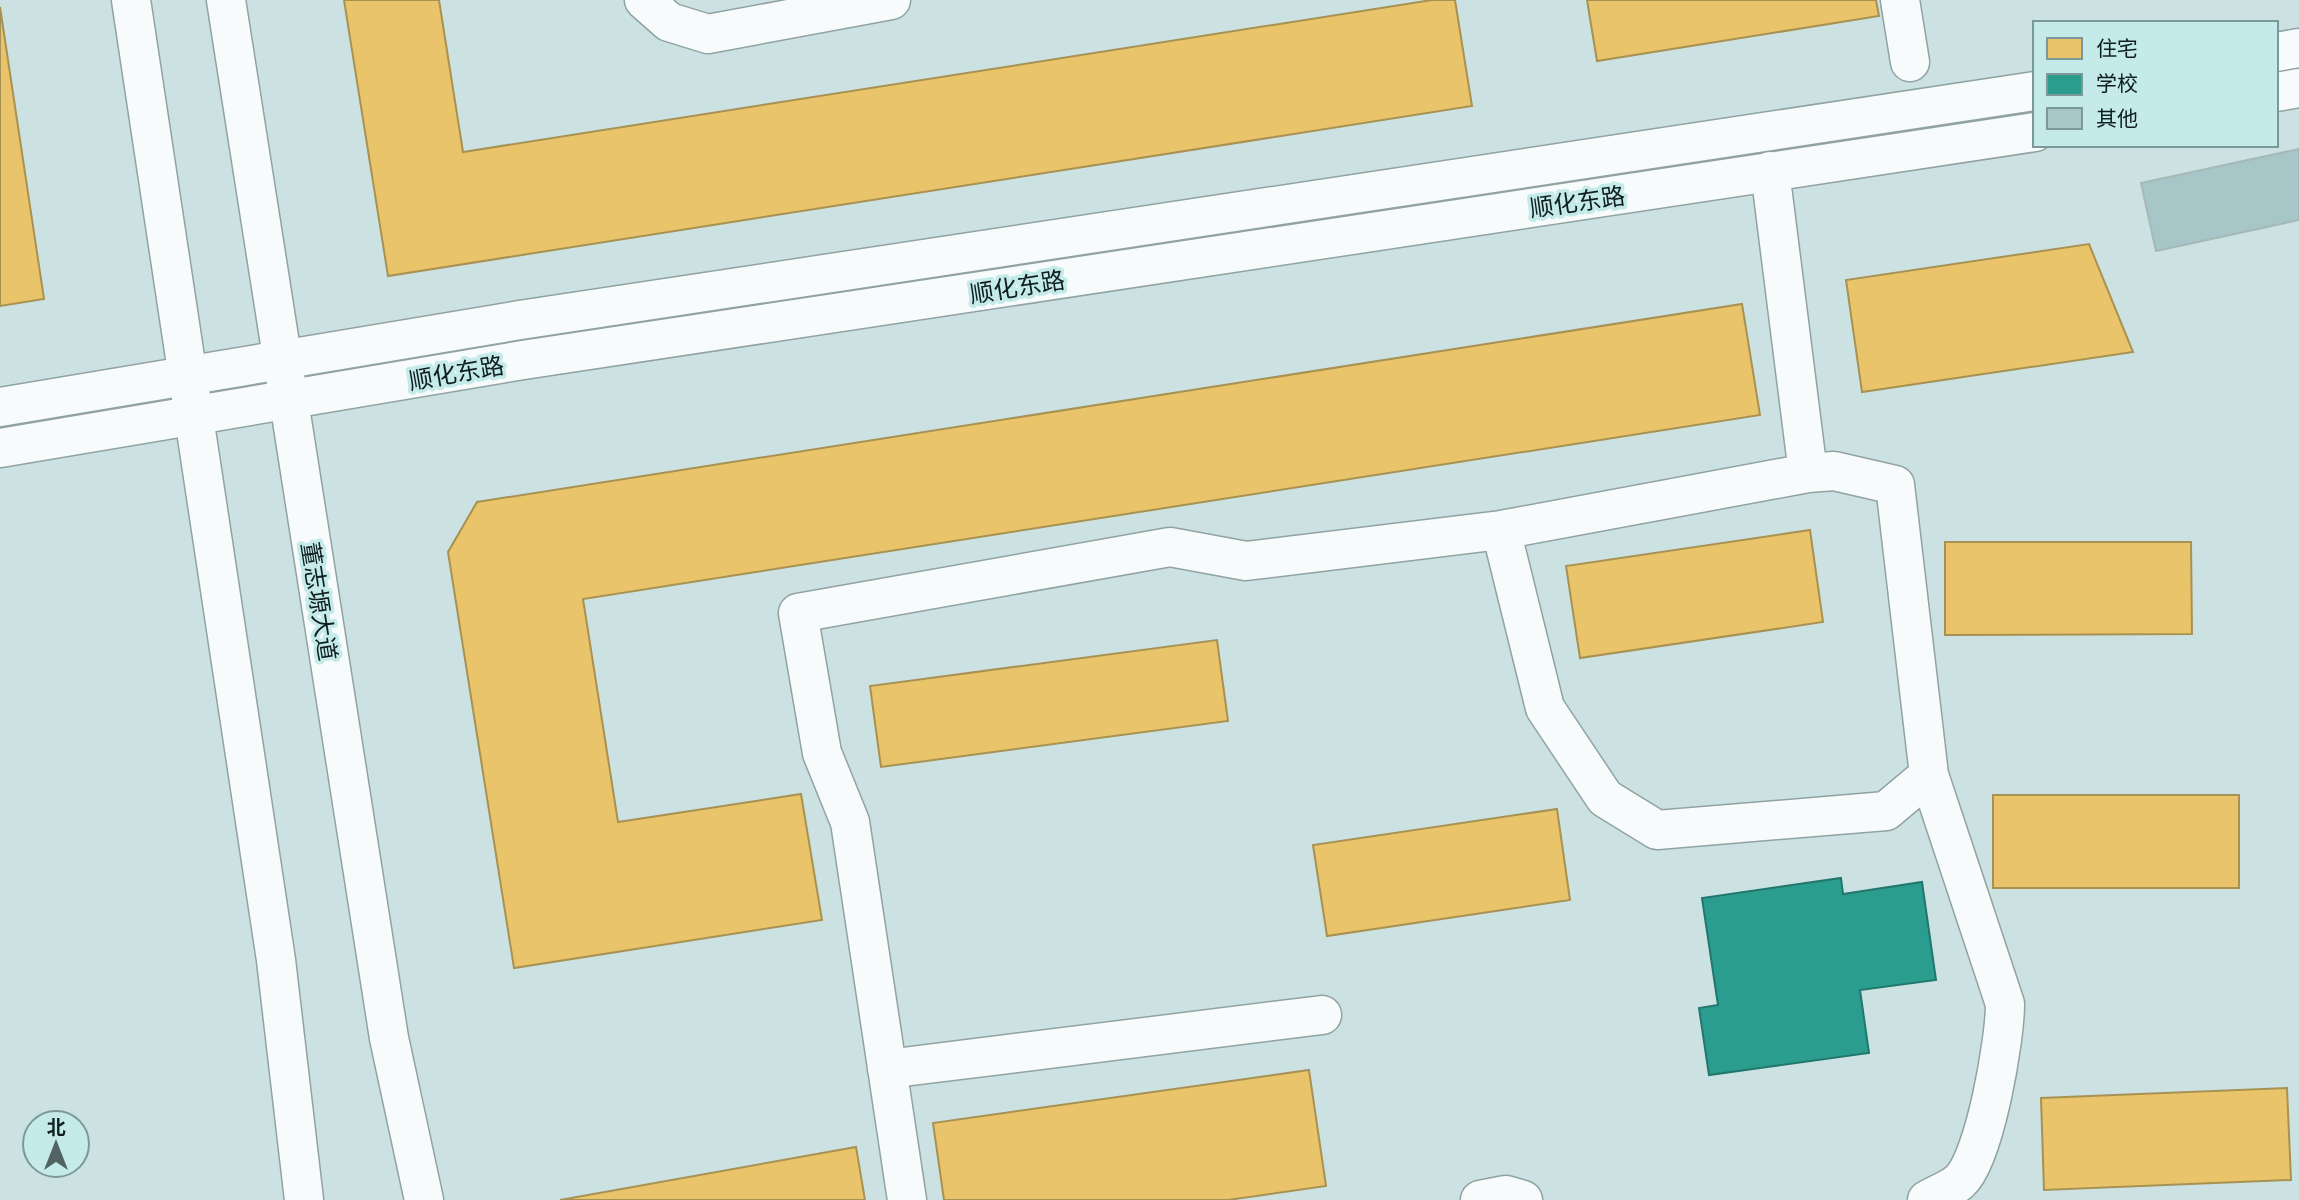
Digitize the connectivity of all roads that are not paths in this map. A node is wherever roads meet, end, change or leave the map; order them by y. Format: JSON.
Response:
{"nodes":[{"id":1,"x":131,"y":0,"type":"edge"},
{"id":2,"x":226,"y":0,"type":"edge"},
{"id":3,"x":644,"y":0,"type":"edge"},
{"id":4,"x":891,"y":0,"type":"edge"},
{"id":5,"x":1900,"y":0,"type":"edge"},
{"id":6,"x":2299,"y":48,"type":"edge"},
{"id":7,"x":2278,"y":52,"type":"edge"},
{"id":8,"x":1910,"y":62,"type":"dead end"},
{"id":9,"x":2299,"y":88,"type":"edge"},
{"id":10,"x":2033,"y":91,"type":"edge"},
{"id":11,"x":2278,"y":92,"type":"edge"},
{"id":12,"x":2033,"y":132,"type":"edge"},
{"id":13,"x":1770,"y":172,"type":"junction"},
{"id":14,"x":283,"y":359,"type":"junction"},
{"id":15,"x":189,"y":375,"type":"junction"},
{"id":16,"x":289,"y":399,"type":"junction"},
{"id":17,"x":0,"y":407,"type":"edge"},
{"id":18,"x":195,"y":415,"type":"junction"},
{"id":19,"x":0,"y":448,"type":"edge"},
{"id":20,"x":1808,"y":473,"type":"junction"},
{"id":21,"x":1500,"y":530,"type":"junction"},
{"id":22,"x":1929,"y":775,"type":"junction"},
{"id":23,"x":1322,"y":1015,"type":"dead end"},
{"id":24,"x":887,"y":1069,"type":"junction"},
{"id":25,"x":304,"y":1200,"type":"edge"},
{"id":26,"x":424,"y":1200,"type":"edge"},
{"id":27,"x":907,"y":1200,"type":"edge"},
{"id":28,"x":1480,"y":1200,"type":"edge"},
{"id":29,"x":1522,"y":1200,"type":"edge"},
{"id":30,"x":1927,"y":1200,"type":"edge"}],
"edges":[{"from":1,"to":15,"type":"street"},
{"from":2,"to":14,"type":"street","name":"董志塬大道"},
{"from":3,"to":4,"type":"street"},
{"from":5,"to":8,"type":"street"},
{"from":6,"to":7,"type":"street"},
{"from":9,"to":11,"type":"street"},
{"from":10,"to":14,"type":"street","name":"顺化东路"},
{"from":12,"to":13,"type":"street","name":"顺化东路"},
{"from":13,"to":16,"type":"street","name":"顺化东路"},
{"from":13,"to":20,"type":"street"},
{"from":14,"to":15,"type":"street","name":"顺化东路"},
{"from":14,"to":16,"type":"street","name":"董志塬大道"},
{"from":15,"to":17,"type":"street","name":"顺化东路"},
{"from":15,"to":18,"type":"street"},
{"from":16,"to":18,"type":"street","name":"顺化东路"},
{"from":16,"to":26,"type":"street","name":"董志塬大道"},
{"from":18,"to":19,"type":"street","name":"顺化东路"},
{"from":18,"to":25,"type":"street"},
{"from":20,"to":21,"type":"street"},
{"from":20,"to":22,"type":"street"},
{"from":21,"to":22,"type":"street"},
{"from":21,"to":24,"type":"street"},
{"from":22,"to":30,"type":"street"},
{"from":23,"to":24,"type":"street"},
{"from":24,"to":27,"type":"street"},
{"from":28,"to":29,"type":"street"}]}
